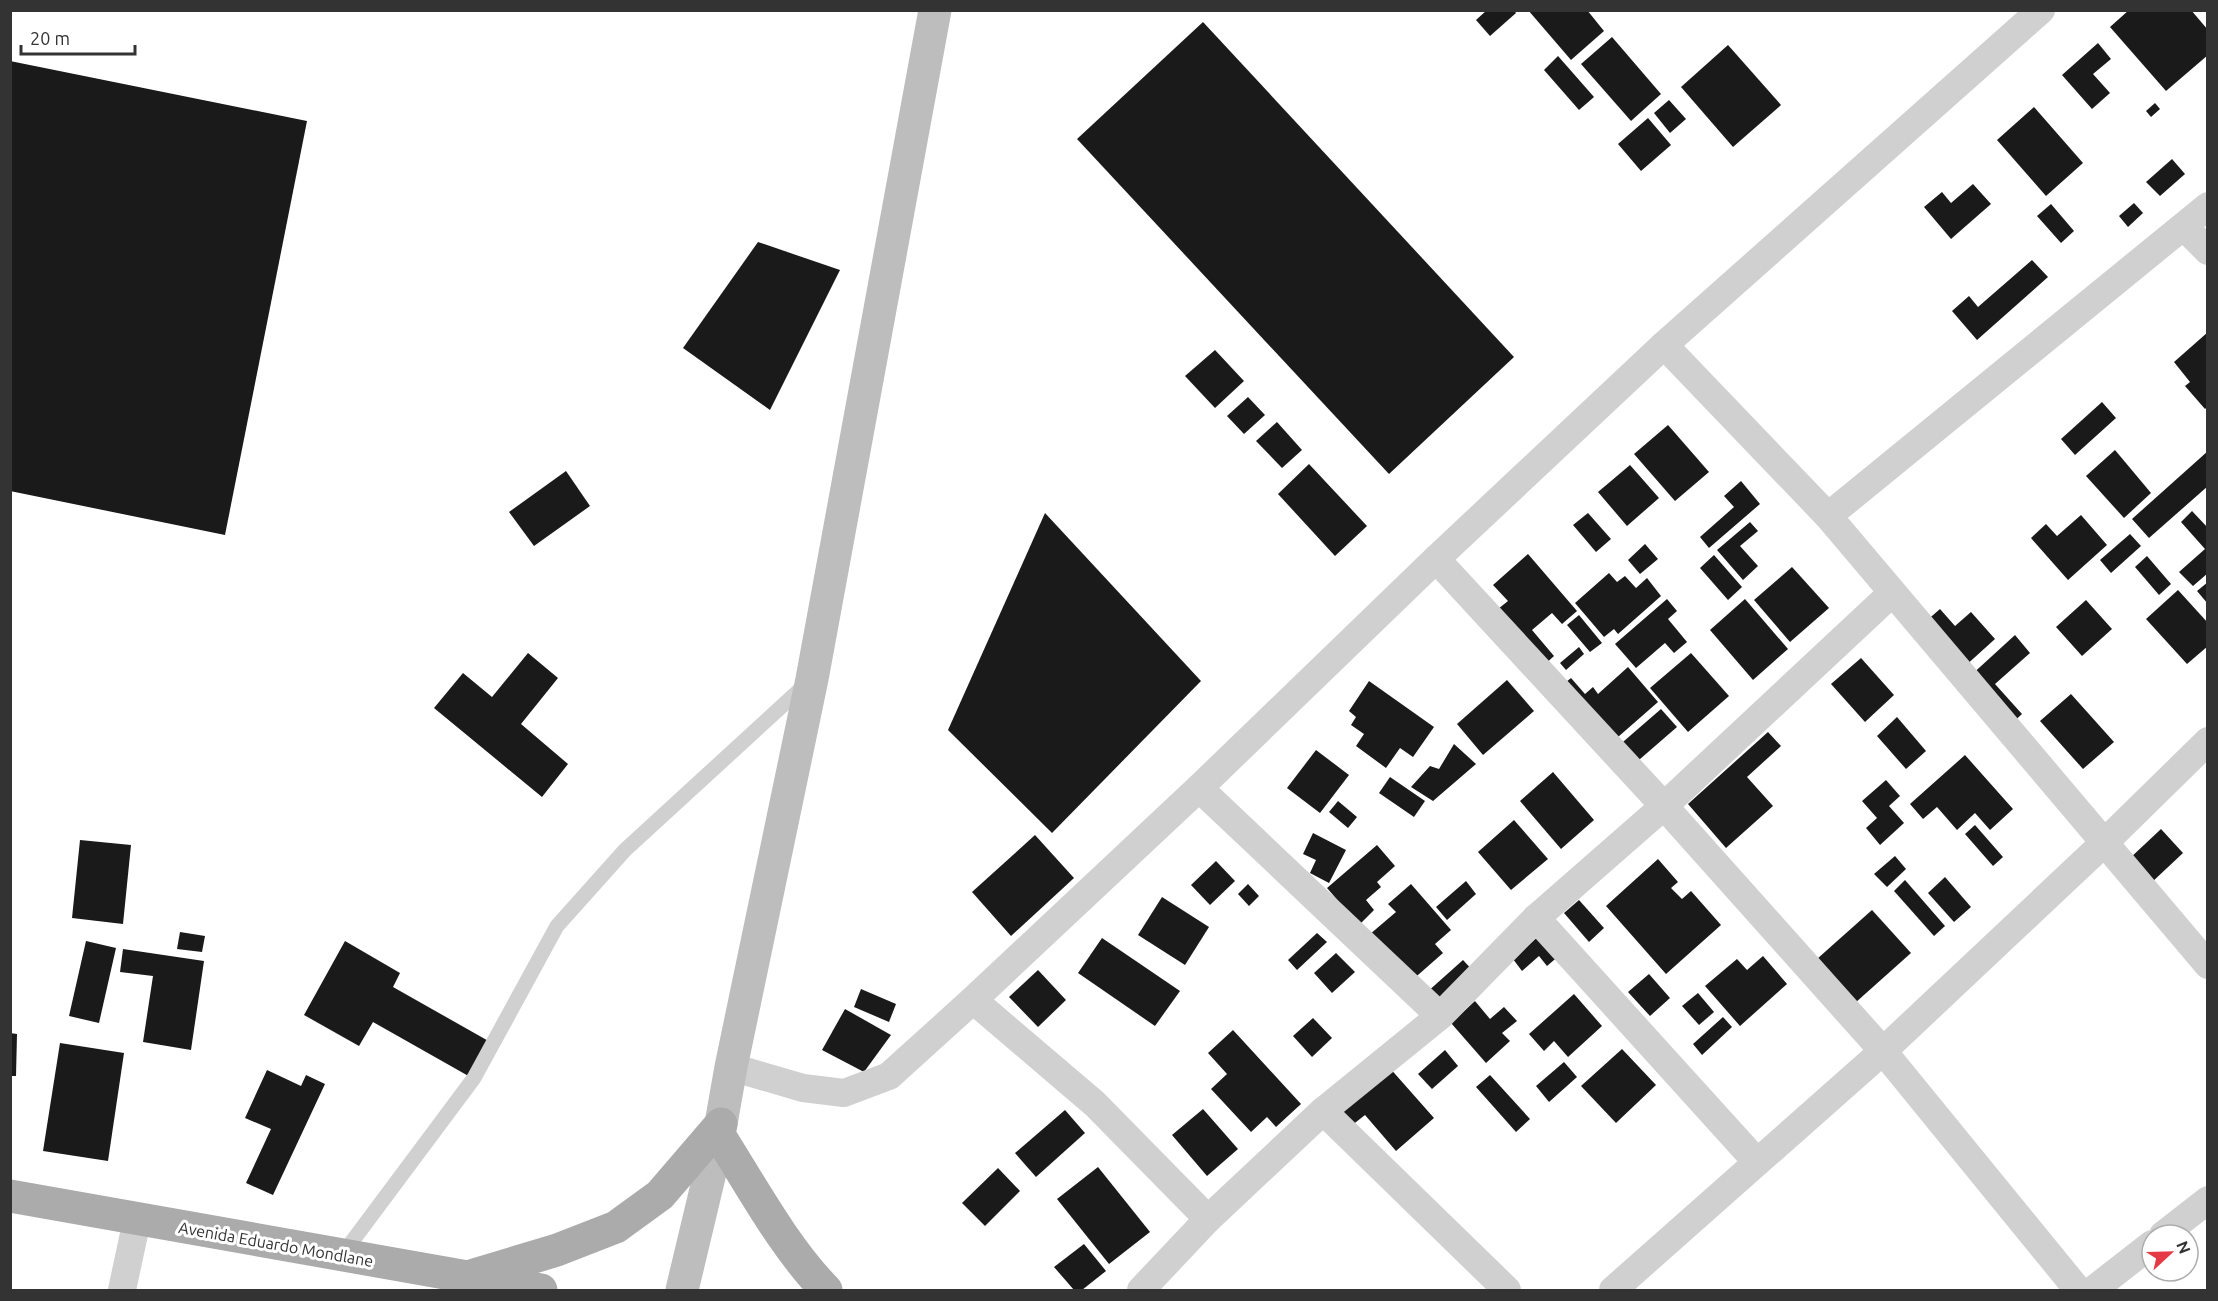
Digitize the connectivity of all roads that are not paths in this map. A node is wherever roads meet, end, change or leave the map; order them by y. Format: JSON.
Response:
{"nodes":[{"id":1,"x":935,"y":10,"type":"edge"},
{"id":2,"x":2041,"y":10,"type":"edge"},
{"id":3,"x":2208,"y":206,"type":"edge"},
{"id":4,"x":2184,"y":227,"type":"junction"},
{"id":5,"x":2208,"y":251,"type":"edge"},
{"id":6,"x":1664,"y":345,"type":"junction"},
{"id":7,"x":1828,"y":516,"type":"junction"},
{"id":8,"x":1436,"y":560,"type":"junction"},
{"id":9,"x":1892,"y":593,"type":"junction"},
{"id":10,"x":812,"y":679,"type":"junction"},
{"id":11,"x":2208,"y":741,"type":"edge"},
{"id":12,"x":1199,"y":788,"type":"junction"},
{"id":13,"x":1664,"y":806,"type":"junction"},
{"id":14,"x":2104,"y":843,"type":"junction"},
{"id":15,"x":1536,"y":918,"type":"junction"},
{"id":16,"x":2208,"y":965,"type":"edge"},
{"id":17,"x":972,"y":1000,"type":"junction"},
{"id":18,"x":1440,"y":1016,"type":"junction"},
{"id":19,"x":1883,"y":1051,"type":"junction"},
{"id":20,"x":731,"y":1067,"type":"junction"},
{"id":21,"x":1323,"y":1111,"type":"junction"},
{"id":22,"x":720,"y":1130,"type":"junction"},
{"id":23,"x":1757,"y":1162,"type":"junction"},
{"id":24,"x":10,"y":1196,"type":"edge"},
{"id":25,"x":2208,"y":1200,"type":"edge"},
{"id":26,"x":1208,"y":1219,"type":"junction"},
{"id":27,"x":137,"y":1220,"type":"junction"},
{"id":28,"x":2178,"y":1223,"type":"edge"},
{"id":29,"x":2140,"y":1253,"type":"edge"},
{"id":30,"x":342,"y":1255,"type":"junction"},
{"id":31,"x":469,"y":1276,"type":"junction"},
{"id":32,"x":122,"y":1290,"type":"edge"},
{"id":33,"x":542,"y":1290,"type":"edge"},
{"id":34,"x":682,"y":1290,"type":"edge"},
{"id":35,"x":826,"y":1290,"type":"edge"},
{"id":36,"x":1141,"y":1290,"type":"edge"},
{"id":37,"x":1507,"y":1290,"type":"edge"},
{"id":38,"x":1613,"y":1290,"type":"edge"},
{"id":39,"x":2078,"y":1290,"type":"edge"},
{"id":40,"x":2093,"y":1290,"type":"edge"}],
"edges":[{"from":1,"to":10,"type":"main road"},
{"from":2,"to":6,"type":"street"},
{"from":3,"to":4,"type":"street"},
{"from":4,"to":5,"type":"street"},
{"from":4,"to":7,"type":"street"},
{"from":6,"to":7,"type":"street"},
{"from":6,"to":8,"type":"street"},
{"from":7,"to":9,"type":"street"},
{"from":8,"to":12,"type":"street"},
{"from":8,"to":13,"type":"street"},
{"from":9,"to":13,"type":"street"},
{"from":9,"to":14,"type":"street"},
{"from":10,"to":20,"type":"main road"},
{"from":10,"to":30,"type":"lane"},
{"from":11,"to":14,"type":"street"},
{"from":12,"to":17,"type":"street"},
{"from":12,"to":18,"type":"street"},
{"from":13,"to":15,"type":"street"},
{"from":13,"to":19,"type":"street"},
{"from":14,"to":16,"type":"street"},
{"from":14,"to":19,"type":"street"},
{"from":15,"to":18,"type":"street"},
{"from":15,"to":23,"type":"street"},
{"from":17,"to":20,"type":"street"},
{"from":17,"to":26,"type":"street"},
{"from":18,"to":21,"type":"street"},
{"from":19,"to":23,"type":"street"},
{"from":19,"to":39,"type":"street"},
{"from":20,"to":22,"type":"main road"},
{"from":21,"to":26,"type":"street"},
{"from":21,"to":37,"type":"street"},
{"from":22,"to":31,"type":"main road"},
{"from":22,"to":34,"type":"main road"},
{"from":22,"to":35,"type":"main road"},
{"from":23,"to":38,"type":"street"},
{"from":24,"to":27,"type":"main road","name":"Avenida Eduardo Mondlane"},
{"from":25,"to":28,"type":"street"},
{"from":26,"to":36,"type":"street"},
{"from":27,"to":30,"type":"main road","name":"Avenida Eduardo Mondlane"},
{"from":27,"to":32,"type":"street"},
{"from":29,"to":40,"type":"street"},
{"from":30,"to":31,"type":"main road","name":"Avenida Eduardo Mondlane"},
{"from":31,"to":33,"type":"main road","name":"Avenida Eduardo Mondlane"}]}
